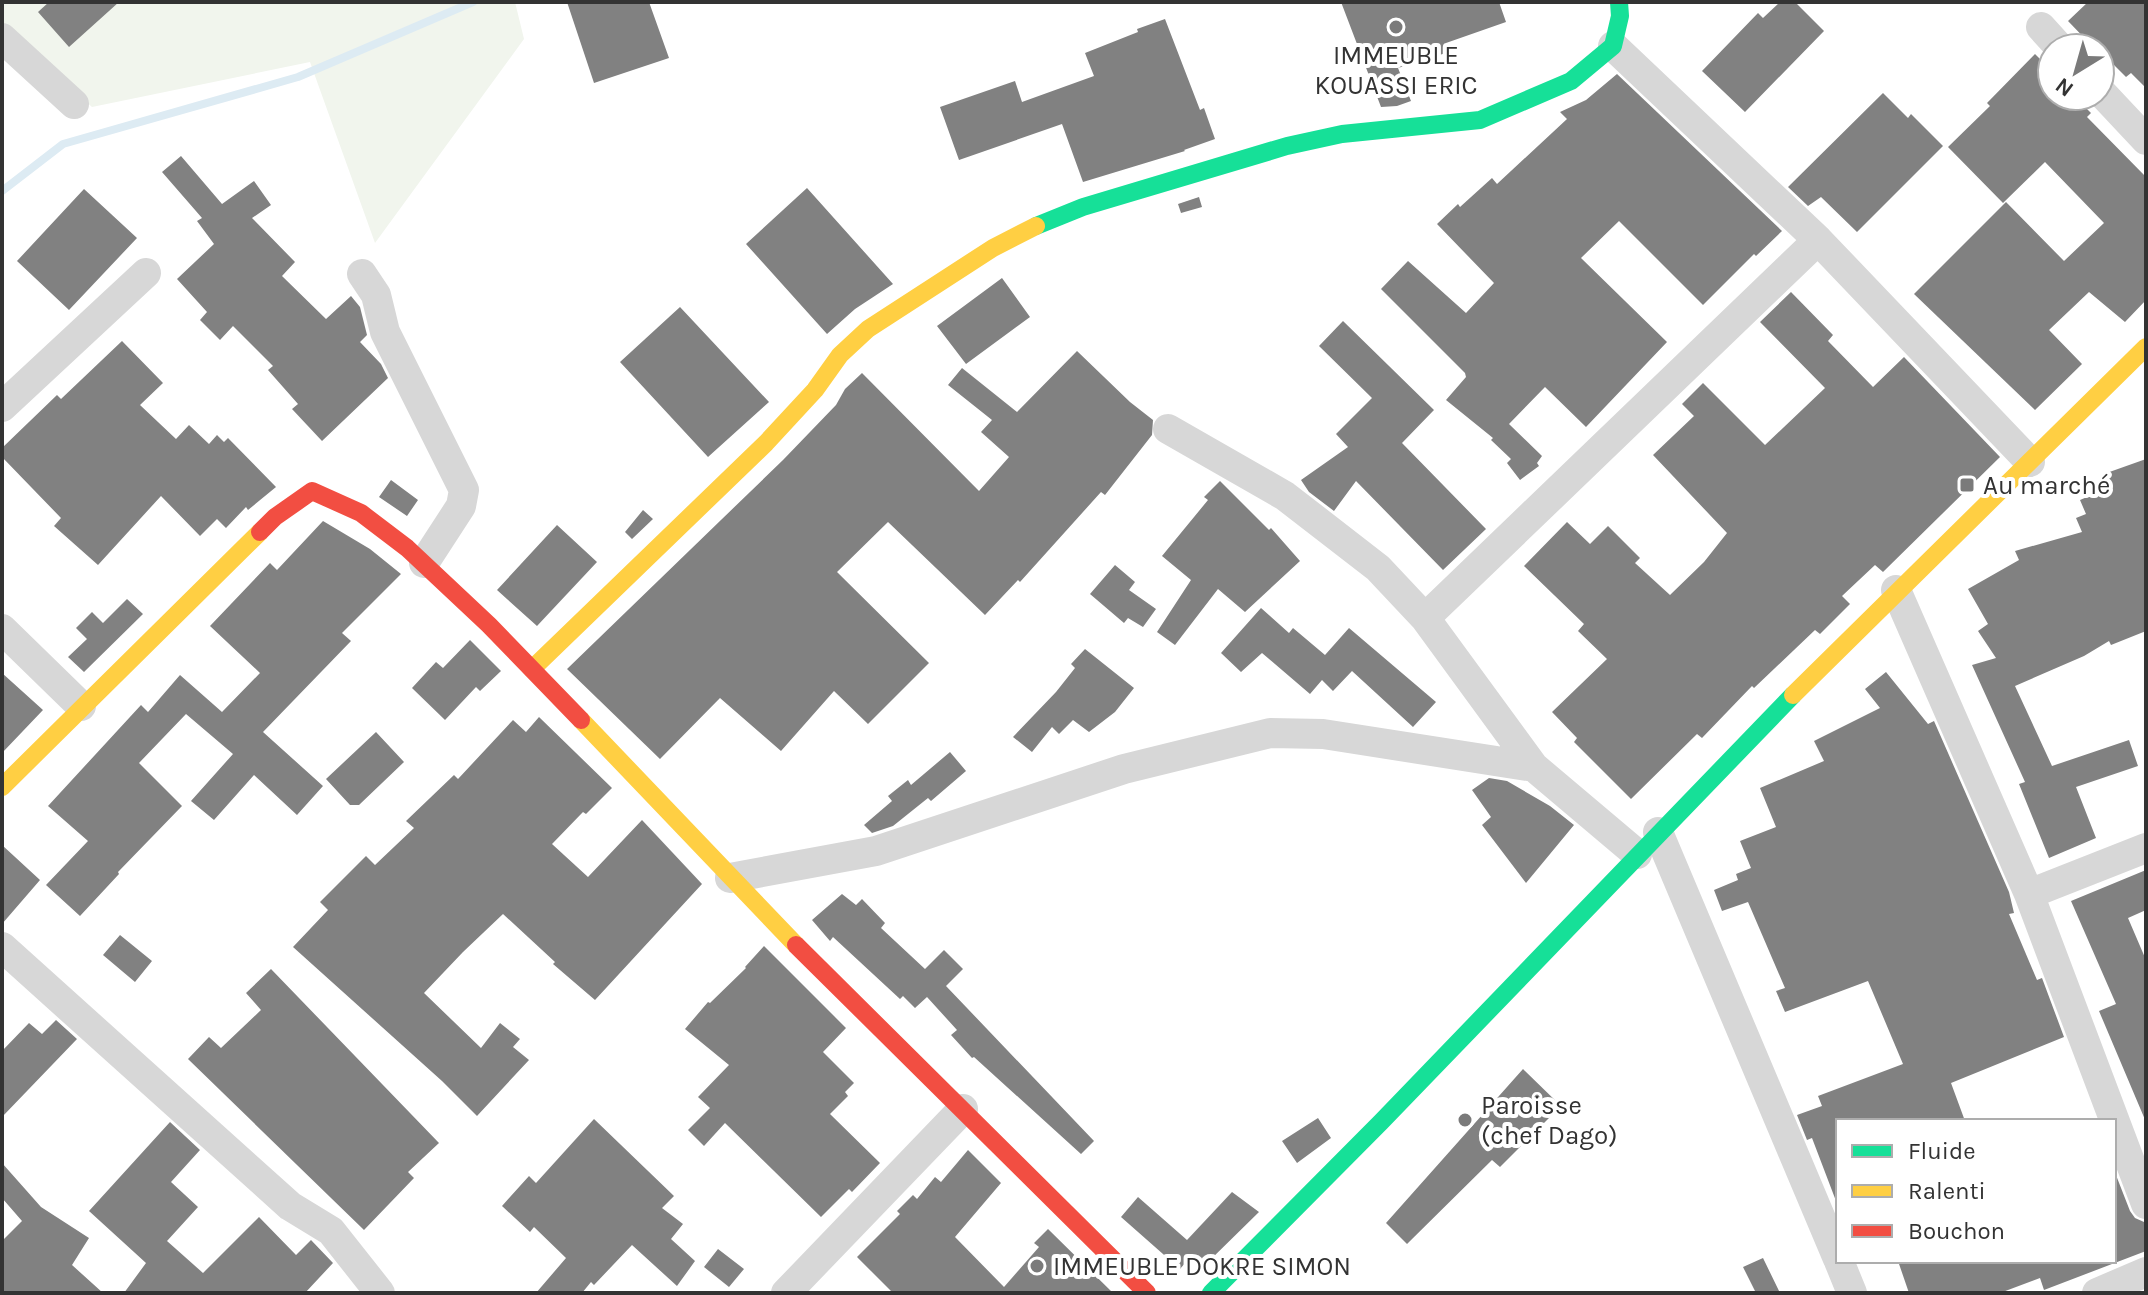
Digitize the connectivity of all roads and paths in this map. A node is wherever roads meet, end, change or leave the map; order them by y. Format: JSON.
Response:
{"nodes":[{"id":1,"x":1619,"y":2,"type":"edge"},
{"id":2,"x":2,"y":38,"type":"edge"},
{"id":3,"x":1613,"y":46,"type":"junction"},
{"id":4,"x":74,"y":104,"type":"dead end"},
{"id":5,"x":2116,"y":108,"type":"edge"},
{"id":6,"x":2146,"y":140,"type":"edge"},
{"id":7,"x":1818,"y":240,"type":"junction"},
{"id":8,"x":146,"y":273,"type":"dead end"},
{"id":9,"x":362,"y":274,"type":"dead end"},
{"id":10,"x":2142,"y":362,"type":"edge"},
{"id":11,"x":2,"y":407,"type":"edge"},
{"id":12,"x":1168,"y":429,"type":"dead end"},
{"id":13,"x":2030,"y":462,"type":"junction"},
{"id":14,"x":424,"y":563,"type":"junction"},
{"id":15,"x":1896,"y":590,"type":"junction"},
{"id":16,"x":1425,"y":618,"type":"junction"},
{"id":17,"x":2,"y":629,"type":"edge"},
{"id":18,"x":532,"y":669,"type":"junction"},
{"id":19,"x":81,"y":706,"type":"junction"},
{"id":20,"x":1534,"y":767,"type":"junction"},
{"id":21,"x":2,"y":787,"type":"edge"},
{"id":22,"x":1658,"y":832,"type":"junction"},
{"id":23,"x":2146,"y":848,"type":"edge"},
{"id":24,"x":1637,"y":854,"type":"junction"},
{"id":25,"x":730,"y":878,"type":"junction"},
{"id":26,"x":2029,"y":894,"type":"junction"},
{"id":27,"x":2,"y":947,"type":"edge"},
{"id":28,"x":963,"y":1109,"type":"junction"},
{"id":29,"x":2114,"y":1119,"type":"edge"},
{"id":30,"x":2116,"y":1125,"type":"edge"},
{"id":31,"x":2146,"y":1204,"type":"edge"},
{"id":32,"x":1836,"y":1255,"type":"edge"},
{"id":33,"x":1839,"y":1263,"type":"edge"},
{"id":34,"x":2146,"y":1272,"type":"edge"},
{"id":35,"x":380,"y":1293,"type":"edge"},
{"id":36,"x":786,"y":1293,"type":"edge"},
{"id":37,"x":1147,"y":1293,"type":"edge"},
{"id":38,"x":1211,"y":1293,"type":"edge"},
{"id":39,"x":1852,"y":1293,"type":"edge"},
{"id":40,"x":2097,"y":1293,"type":"edge"}],
"edges":[{"from":1,"to":3,"type":"street"},
{"from":2,"to":4,"type":"street"},
{"from":3,"to":7,"type":"street"},
{"from":3,"to":18,"type":"street"},
{"from":5,"to":6,"type":"street"},
{"from":7,"to":13,"type":"street"},
{"from":7,"to":16,"type":"street"},
{"from":8,"to":11,"type":"street"},
{"from":9,"to":14,"type":"street"},
{"from":10,"to":13,"type":"street"},
{"from":12,"to":16,"type":"street"},
{"from":13,"to":15,"type":"street"},
{"from":14,"to":18,"type":"street"},
{"from":14,"to":19,"type":"street"},
{"from":15,"to":22,"type":"street"},
{"from":15,"to":26,"type":"street"},
{"from":16,"to":20,"type":"street"},
{"from":17,"to":19,"type":"street"},
{"from":18,"to":25,"type":"street"},
{"from":19,"to":21,"type":"street"},
{"from":20,"to":24,"type":"street"},
{"from":20,"to":25,"type":"street"},
{"from":22,"to":24,"type":"street"},
{"from":22,"to":32,"type":"street"},
{"from":23,"to":26,"type":"street"},
{"from":24,"to":38,"type":"street"},
{"from":25,"to":28,"type":"street"},
{"from":26,"to":29,"type":"street"},
{"from":27,"to":35,"type":"street"},
{"from":28,"to":36,"type":"street"},
{"from":28,"to":37,"type":"street"},
{"from":30,"to":31,"type":"street"},
{"from":33,"to":39,"type":"street"},
{"from":34,"to":40,"type":"street"}]}
